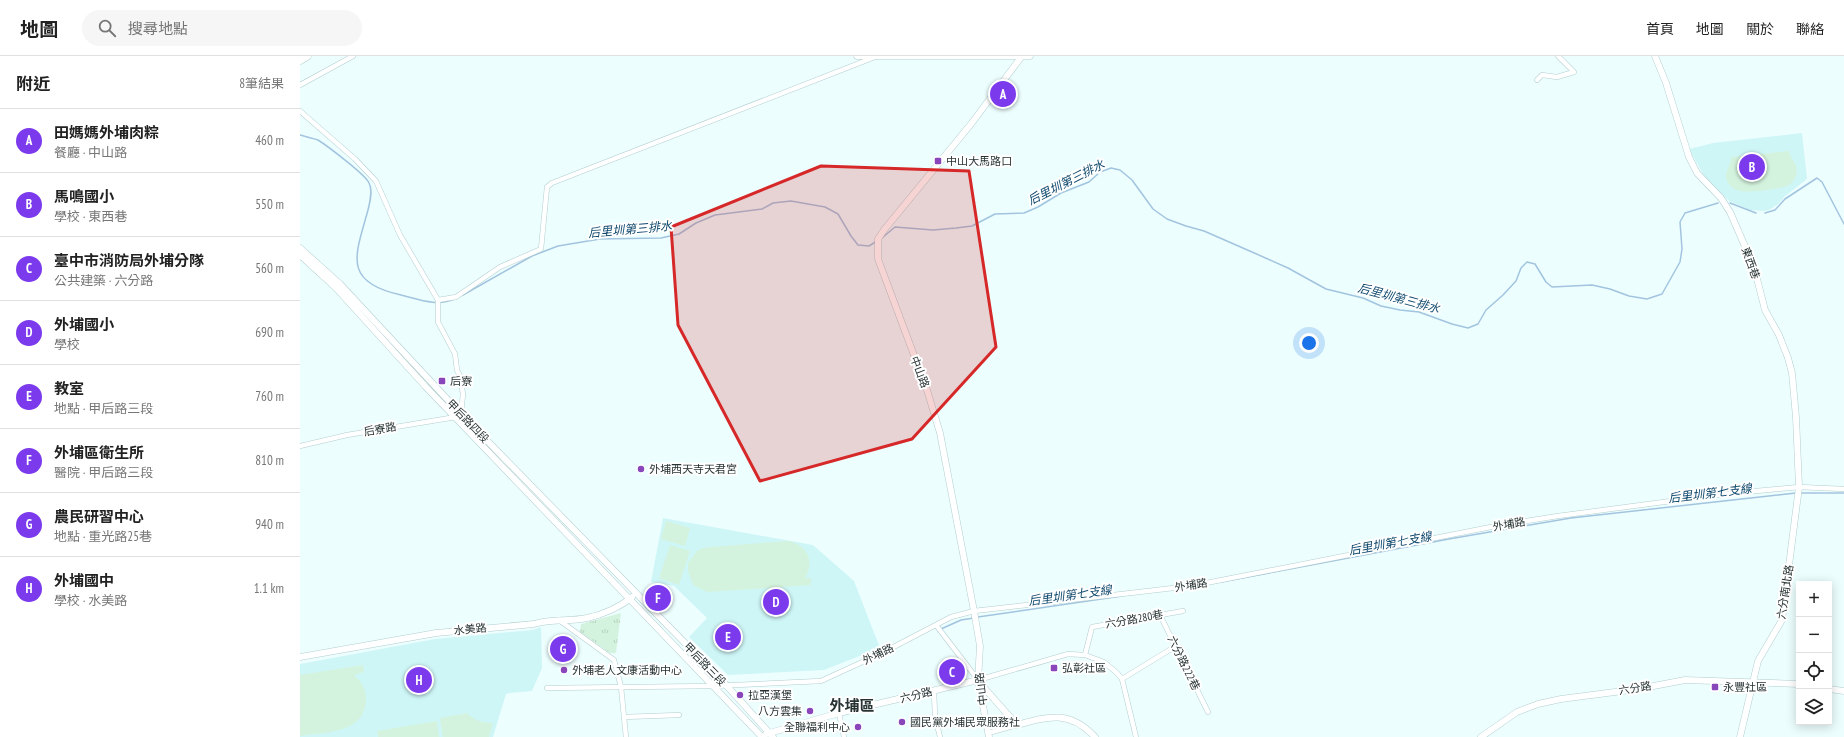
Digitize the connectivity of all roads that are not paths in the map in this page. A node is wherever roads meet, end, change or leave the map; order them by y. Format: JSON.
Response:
{"nodes":[{"id":1,"x":307,"y":56,"type":"edge"},
{"id":2,"x":353,"y":56,"type":"edge"},
{"id":3,"x":857,"y":56,"type":"edge"},
{"id":4,"x":1022,"y":56,"type":"edge"},
{"id":5,"x":1030,"y":56,"type":"edge"},
{"id":6,"x":1558,"y":56,"type":"edge"},
{"id":7,"x":1655,"y":56,"type":"edge"},
{"id":8,"x":875,"y":57,"type":"junction"},
{"id":9,"x":300,"y":60,"type":"edge"},
{"id":10,"x":1537,"y":80,"type":"dead end"},
{"id":11,"x":300,"y":85,"type":"edge"},
{"id":12,"x":300,"y":111,"type":"edge"},
{"id":13,"x":300,"y":248,"type":"edge"},
{"id":14,"x":300,"y":255,"type":"edge"},
{"id":15,"x":438,"y":300,"type":"junction"},
{"id":16,"x":458,"y":416,"type":"junction"},
{"id":17,"x":300,"y":446,"type":"edge"},
{"id":18,"x":1799,"y":487,"type":"junction"},
{"id":19,"x":1844,"y":488,"type":"edge"},
{"id":20,"x":636,"y":594,"type":"junction"},
{"id":21,"x":631,"y":599,"type":"junction"},
{"id":22,"x":974,"y":611,"type":"junction"},
{"id":23,"x":1183,"y":611,"type":"dead end"},
{"id":24,"x":1160,"y":615,"type":"junction"},
{"id":25,"x":559,"y":620,"type":"junction"},
{"id":26,"x":936,"y":625,"type":"junction"},
{"id":27,"x":1176,"y":646,"type":"junction"},
{"id":28,"x":1085,"y":656,"type":"junction"},
{"id":29,"x":300,"y":657,"type":"edge"},
{"id":30,"x":1122,"y":679,"type":"junction"},
{"id":31,"x":978,"y":680,"type":"junction"},
{"id":32,"x":1753,"y":681,"type":"junction"},
{"id":33,"x":1796,"y":684,"type":"edge"},
{"id":34,"x":726,"y":685,"type":"junction"},
{"id":35,"x":714,"y":686,"type":"junction"},
{"id":36,"x":621,"y":687,"type":"junction"},
{"id":37,"x":547,"y":688,"type":"dead end"},
{"id":38,"x":1832,"y":689,"type":"edge"},
{"id":39,"x":934,"y":691,"type":"junction"},
{"id":40,"x":1844,"y":691,"type":"edge"},
{"id":41,"x":1208,"y":712,"type":"dead end"},
{"id":42,"x":839,"y":713,"type":"junction"},
{"id":43,"x":678,"y":716,"type":"dead end"},
{"id":44,"x":624,"y":718,"type":"junction"},
{"id":45,"x":1017,"y":725,"type":"junction"},
{"id":46,"x":771,"y":735,"type":"edge"},
{"id":47,"x":989,"y":735,"type":"edge"},
{"id":48,"x":626,"y":737,"type":"edge"},
{"id":49,"x":761,"y":737,"type":"edge"},
{"id":50,"x":844,"y":737,"type":"edge"},
{"id":51,"x":940,"y":737,"type":"edge"},
{"id":52,"x":1095,"y":737,"type":"edge"},
{"id":53,"x":1136,"y":737,"type":"edge"},
{"id":54,"x":1481,"y":737,"type":"edge"},
{"id":55,"x":1740,"y":737,"type":"edge"}],
"edges":[{"from":1,"to":9,"type":"highway"},
{"from":2,"to":11,"type":"street"},
{"from":3,"to":8,"type":"street"},
{"from":4,"to":5,"type":"street"},
{"from":4,"to":8,"type":"street"},
{"from":4,"to":22,"type":"street","name":"中山路"},
{"from":6,"to":10,"type":"street"},
{"from":7,"to":18,"type":"street","name":"東西巷"},
{"from":8,"to":15,"type":"street"},
{"from":12,"to":15,"type":"street"},
{"from":13,"to":16,"type":"street","name":"甲后路四段"},
{"from":14,"to":16,"type":"street","name":"甲后路四段"},
{"from":15,"to":16,"type":"street"},
{"from":16,"to":17,"type":"street","name":"后寮路"},
{"from":16,"to":20,"type":"street","name":"甲后路四段"},
{"from":16,"to":21,"type":"street","name":"甲后路四段"},
{"from":18,"to":19,"type":"street","name":"外埔路"},
{"from":18,"to":22,"type":"street","name":"外埔路"},
{"from":18,"to":32,"type":"street","name":"六分南北路"},
{"from":20,"to":21,"type":"street","name":"水美路"},
{"from":20,"to":34,"type":"street","name":"甲后路三段"},
{"from":21,"to":25,"type":"street","name":"水美路"},
{"from":21,"to":35,"type":"street","name":"甲后路三段"},
{"from":22,"to":26,"type":"street","name":"外埔路"},
{"from":22,"to":31,"type":"street","name":"中山路"},
{"from":23,"to":24,"type":"street","name":"六分路280巷"},
{"from":24,"to":27,"type":"street","name":"六分路222巷"},
{"from":24,"to":28,"type":"street","name":"六分路280巷"},
{"from":25,"to":29,"type":"street","name":"水美路"},
{"from":25,"to":36,"type":"street"},
{"from":26,"to":31,"type":"street"},
{"from":26,"to":34,"type":"street","name":"外埔路"},
{"from":27,"to":30,"type":"street"},
{"from":27,"to":41,"type":"street","name":"六分路222巷"},
{"from":28,"to":30,"type":"street"},
{"from":28,"to":31,"type":"street"},
{"from":30,"to":53,"type":"street"},
{"from":31,"to":39,"type":"street","name":"六分路"},
{"from":31,"to":45,"type":"street"},
{"from":31,"to":47,"type":"street","name":"中山路"},
{"from":32,"to":33,"type":"street","name":"六分路"},
{"from":32,"to":54,"type":"street","name":"六分路"},
{"from":32,"to":55,"type":"street","name":"六分南北路"},
{"from":34,"to":35,"type":"street","name":"外埔路"},
{"from":34,"to":46,"type":"street","name":"甲后路三段"},
{"from":35,"to":36,"type":"street","name":"外埔路"},
{"from":35,"to":49,"type":"street","name":"甲后路三段"},
{"from":36,"to":37,"type":"street","name":"外埔路"},
{"from":36,"to":44,"type":"street"},
{"from":38,"to":40,"type":"street"},
{"from":39,"to":42,"type":"street","name":"六分路"},
{"from":39,"to":51,"type":"street"},
{"from":42,"to":46,"type":"street","name":"六分路"},
{"from":42,"to":50,"type":"street"},
{"from":43,"to":44,"type":"street"},
{"from":44,"to":48,"type":"street"},
{"from":45,"to":47,"type":"street"},
{"from":45,"to":52,"type":"street"},
{"from":46,"to":49,"type":"street","name":"六分路"}]}
